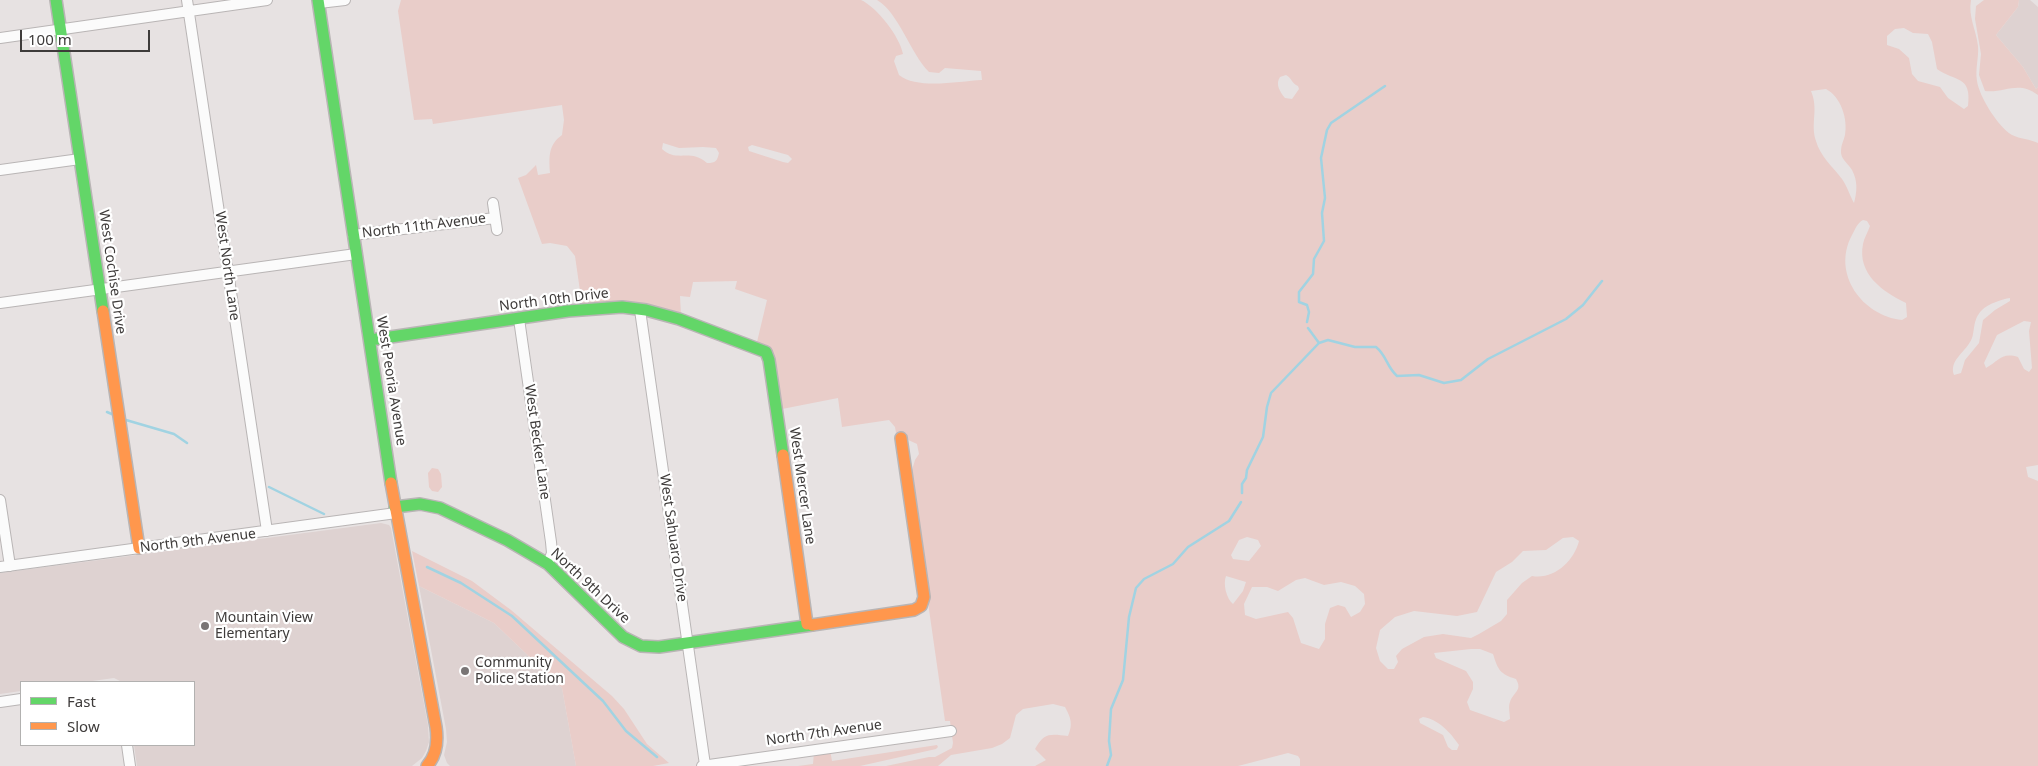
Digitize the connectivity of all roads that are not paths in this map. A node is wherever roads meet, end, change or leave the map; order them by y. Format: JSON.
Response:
{"nodes":[{"id":1,"x":56,"y":0,"type":"edge"},
{"id":2,"x":186,"y":0,"type":"edge"},
{"id":3,"x":267,"y":0,"type":"edge"},
{"id":4,"x":345,"y":0,"type":"edge"},
{"id":5,"x":318,"y":2,"type":"edge"},
{"id":6,"x":188,"y":11,"type":"junction"},
{"id":7,"x":61,"y":30,"type":"junction"},
{"id":8,"x":0,"y":38,"type":"edge"},
{"id":9,"x":80,"y":159,"type":"junction"},
{"id":10,"x":0,"y":170,"type":"edge"},
{"id":11,"x":493,"y":203,"type":"dead end"},
{"id":12,"x":495,"y":218,"type":"junction"},
{"id":13,"x":497,"y":230,"type":"dead end"},
{"id":14,"x":353,"y":235,"type":"junction"},
{"id":15,"x":356,"y":254,"type":"junction"},
{"id":16,"x":228,"y":271,"type":"junction"},
{"id":17,"x":99,"y":288,"type":"junction"},
{"id":18,"x":0,"y":303,"type":"edge"},
{"id":19,"x":640,"y":310,"type":"junction"},
{"id":20,"x":519,"y":319,"type":"junction"},
{"id":21,"x":370,"y":340,"type":"junction"},
{"id":22,"x":766,"y":352,"type":"joint"},
{"id":23,"x":900,"y":438,"type":"dead end"},
{"id":24,"x":0,"y":500,"type":"edge"},
{"id":25,"x":396,"y":510,"type":"junction"},
{"id":26,"x":267,"y":531,"type":"junction"},
{"id":27,"x":139,"y":548,"type":"junction"},
{"id":28,"x":548,"y":564,"type":"junction"},
{"id":29,"x":5,"y":567,"type":"edge"},
{"id":30,"x":807,"y":624,"type":"junction"},
{"id":31,"x":688,"y":641,"type":"junction"},
{"id":32,"x":20,"y":699,"type":"edge"},
{"id":33,"x":0,"y":702,"type":"edge"},
{"id":34,"x":951,"y":730,"type":"dead end"},
{"id":35,"x":127,"y":746,"type":"edge"},
{"id":36,"x":430,"y":765,"type":"edge"},
{"id":37,"x":704,"y":765,"type":"edge"},
{"id":38,"x":130,"y":766,"type":"edge"}],
"edges":[{"from":1,"to":7,"type":"street","name":"West Cochise Drive"},
{"from":2,"to":6,"type":"street","name":"West North Lane"},
{"from":3,"to":6,"type":"street"},
{"from":4,"to":5,"type":"street"},
{"from":5,"to":14,"type":"street","name":"West Peoria Avenue"},
{"from":6,"to":7,"type":"street"},
{"from":6,"to":16,"type":"street","name":"West North Lane"},
{"from":7,"to":8,"type":"street"},
{"from":7,"to":9,"type":"street","name":"West Cochise Drive"},
{"from":9,"to":10,"type":"street"},
{"from":9,"to":17,"type":"street","name":"West Cochise Drive"},
{"from":11,"to":12,"type":"street","name":"North 11th Avenue"},
{"from":12,"to":13,"type":"street","name":"North 11th Avenue"},
{"from":12,"to":14,"type":"street","name":"North 11th Avenue"},
{"from":14,"to":15,"type":"street","name":"West Peoria Avenue"},
{"from":15,"to":16,"type":"street","name":"North 11th Avenue"},
{"from":15,"to":21,"type":"street","name":"West Peoria Avenue"},
{"from":16,"to":17,"type":"street","name":"North 11th Avenue"},
{"from":16,"to":26,"type":"street","name":"West North Lane"},
{"from":17,"to":18,"type":"street","name":"North 11th Avenue"},
{"from":17,"to":27,"type":"street","name":"West Cochise Drive"},
{"from":19,"to":20,"type":"street","name":"North 10th Drive"},
{"from":19,"to":22,"type":"street","name":"North 10th Drive"},
{"from":19,"to":31,"type":"street","name":"West Sahuaro Drive"},
{"from":20,"to":21,"type":"street","name":"North 10th Drive"},
{"from":20,"to":28,"type":"street","name":"West Becker Lane"},
{"from":21,"to":25,"type":"street","name":"West Peoria Avenue"},
{"from":22,"to":30,"type":"street","name":"West Mercer Lane"},
{"from":23,"to":30,"type":"street","name":"North 9th Drive"},
{"from":24,"to":29,"type":"street"},
{"from":25,"to":26,"type":"street","name":"North 9th Avenue"},
{"from":25,"to":28,"type":"street","name":"North 9th Drive"},
{"from":25,"to":36,"type":"street","name":"West Peoria Avenue"},
{"from":26,"to":27,"type":"street","name":"North 9th Avenue"},
{"from":27,"to":29,"type":"street","name":"North 9th Avenue"},
{"from":28,"to":31,"type":"street","name":"North 9th Drive"},
{"from":30,"to":31,"type":"street","name":"North 9th Drive"},
{"from":31,"to":37,"type":"street","name":"West Sahuaro Drive"},
{"from":32,"to":33,"type":"street"},
{"from":34,"to":37,"type":"street","name":"North 7th Avenue"},
{"from":35,"to":38,"type":"street"}]}
